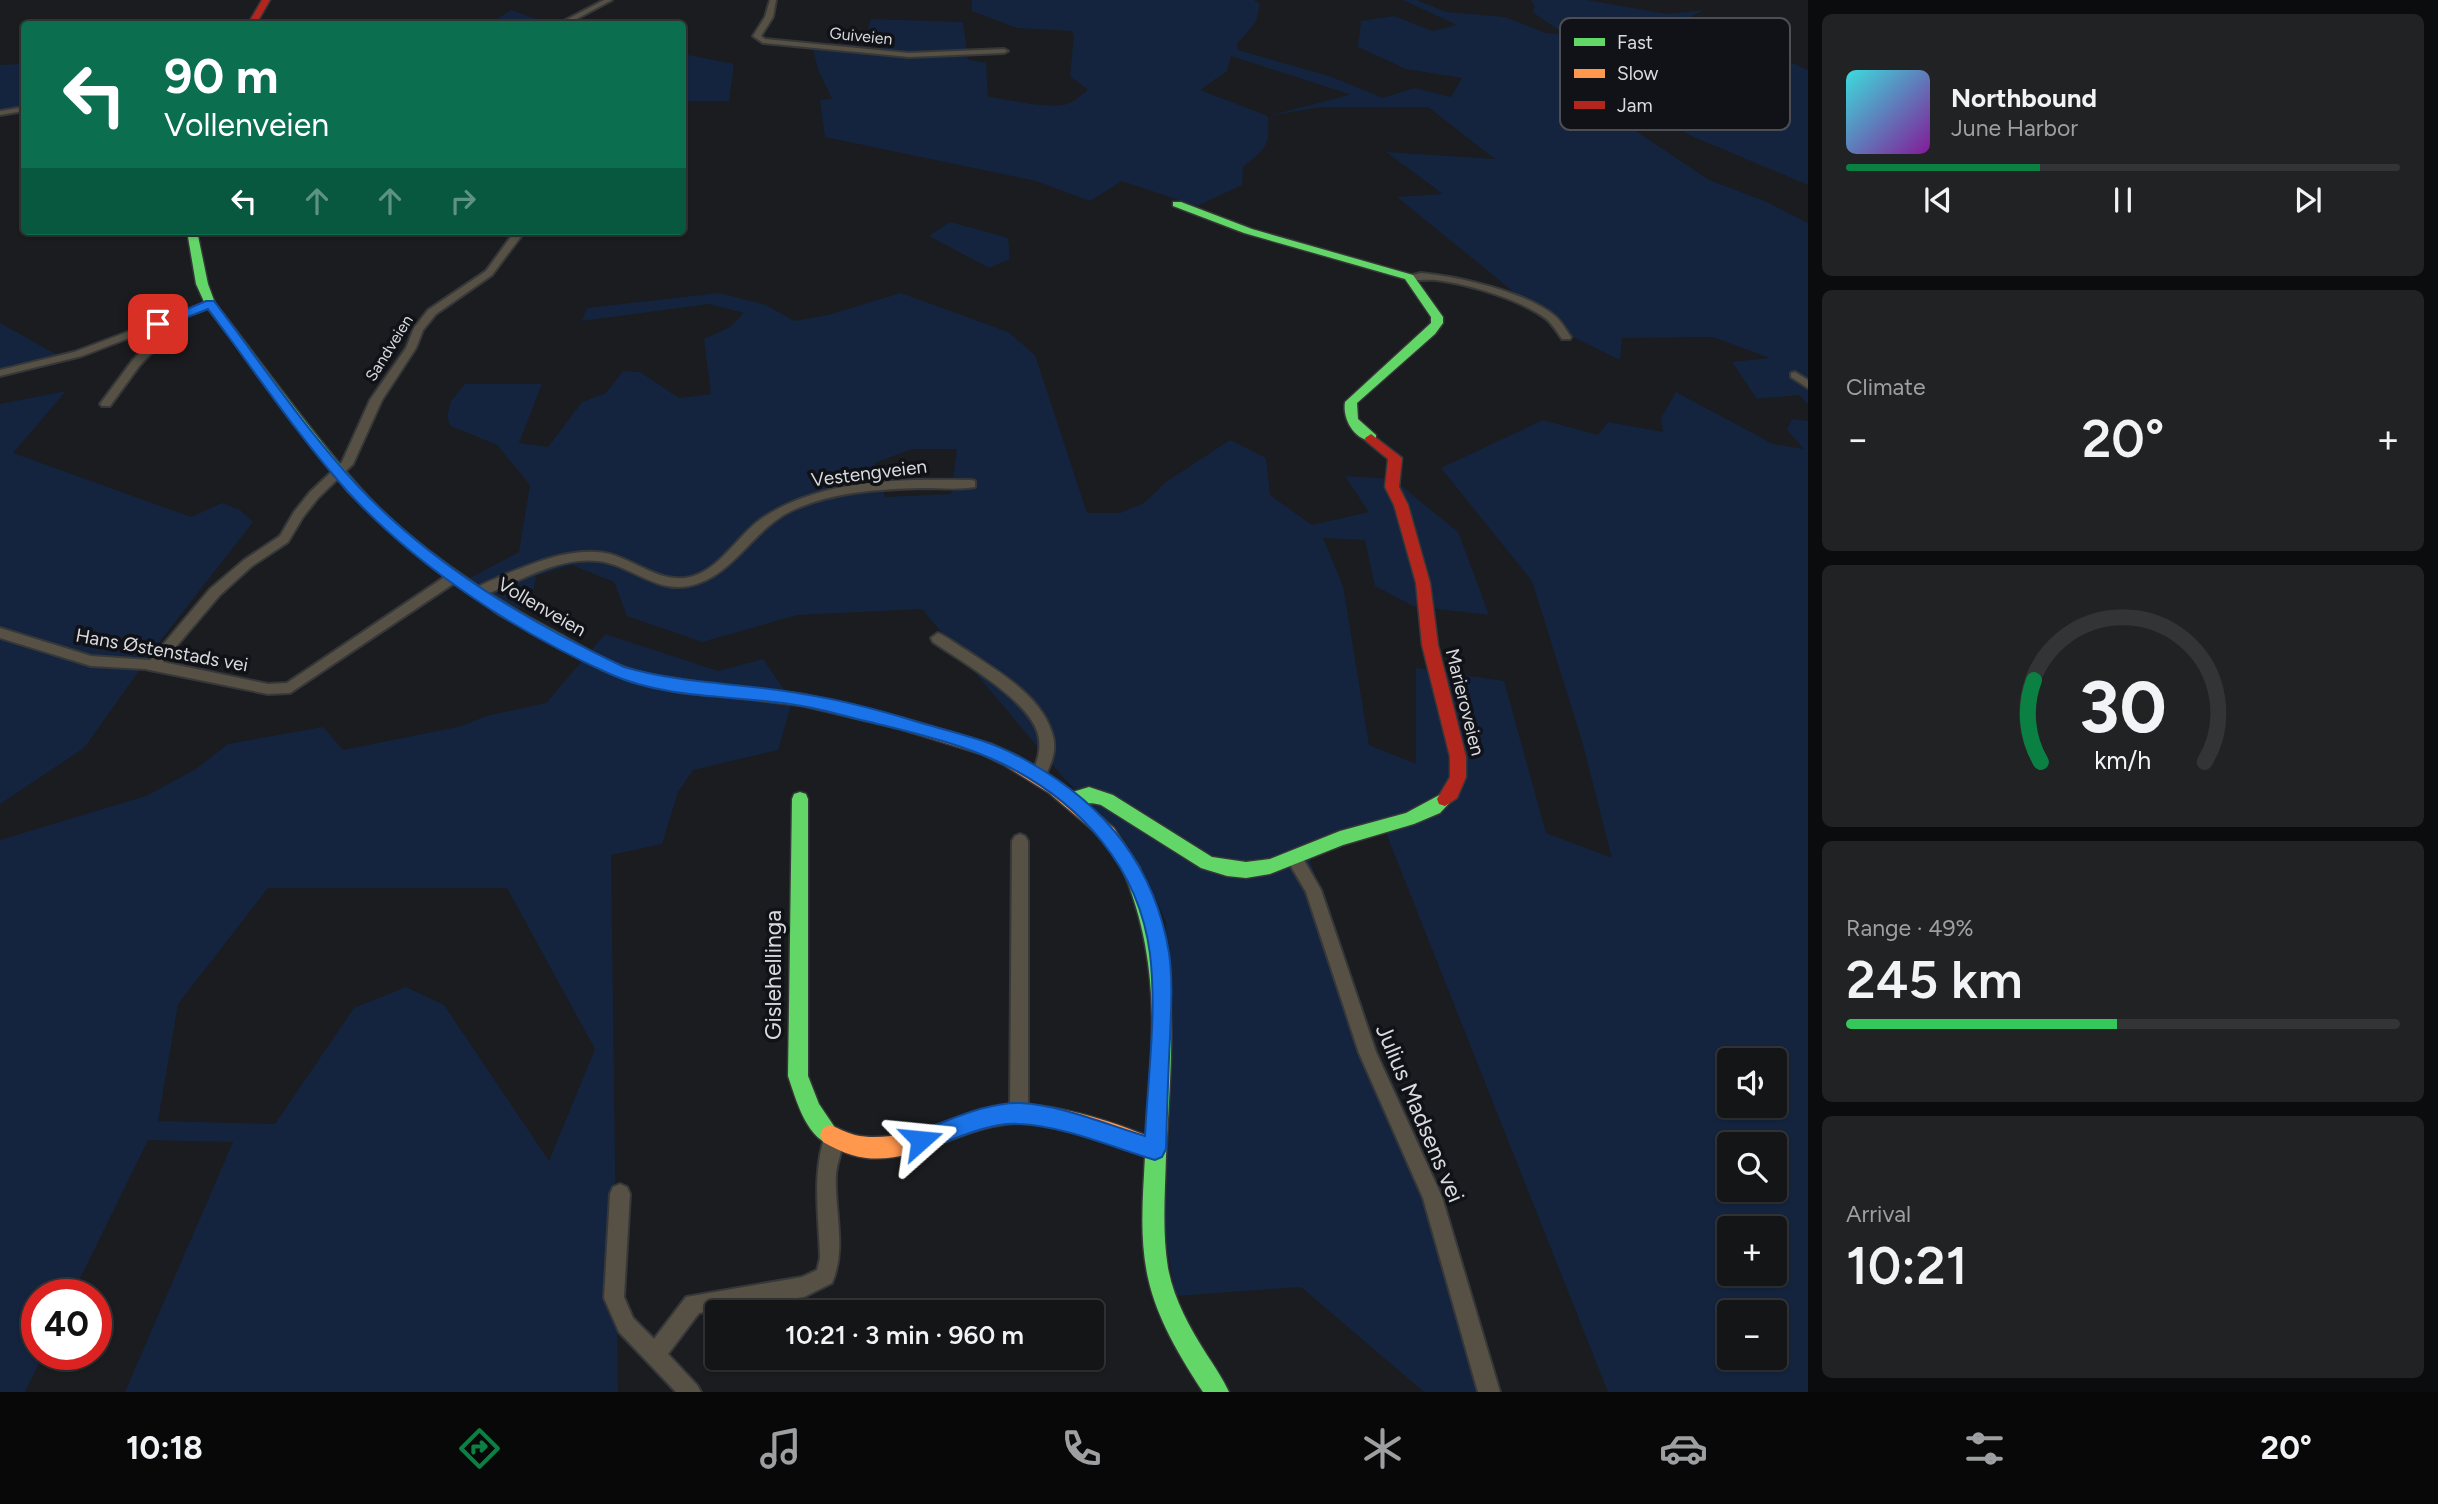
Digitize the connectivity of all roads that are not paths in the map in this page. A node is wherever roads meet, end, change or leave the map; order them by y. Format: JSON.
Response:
{"nodes":[{"id":1,"x":266,"y":0,"type":"edge"},
{"id":2,"x":608,"y":0,"type":"edge"},
{"id":3,"x":773,"y":0,"type":"edge"},
{"id":4,"x":254,"y":21,"type":"edge"},
{"id":5,"x":568,"y":21,"type":"edge"},
{"id":6,"x":1004,"y":51,"type":"dead end"},
{"id":7,"x":21,"y":110,"type":"edge"},
{"id":8,"x":0,"y":113,"type":"edge"},
{"id":9,"x":1177,"y":204,"type":"dead end"},
{"id":10,"x":193,"y":235,"type":"edge"},
{"id":11,"x":517,"y":235,"type":"edge"},
{"id":12,"x":1409,"y":277,"type":"junction"},
{"id":13,"x":210,"y":304,"type":"junction"},
{"id":14,"x":184,"y":314,"type":"junction"},
{"id":15,"x":1566,"y":337,"type":"dead end"},
{"id":16,"x":0,"y":373,"type":"edge"},
{"id":17,"x":1795,"y":375,"type":"dead end"},
{"id":18,"x":1808,"y":385,"type":"edge"},
{"id":19,"x":106,"y":404,"type":"dead end"},
{"id":20,"x":340,"y":473,"type":"junction"},
{"id":21,"x":971,"y":484,"type":"dead end"},
{"id":22,"x":454,"y":578,"type":"junction"},
{"id":23,"x":476,"y":593,"type":"junction"},
{"id":24,"x":0,"y":633,"type":"edge"},
{"id":25,"x":938,"y":638,"type":"dead end"},
{"id":26,"x":153,"y":665,"type":"junction"},
{"id":27,"x":1038,"y":776,"type":"junction"},
{"id":28,"x":800,"y":799,"type":"dead end"},
{"id":29,"x":1072,"y":799,"type":"junction"},
{"id":30,"x":1020,"y":841,"type":"dead end"},
{"id":31,"x":1294,"y":858,"type":"junction"},
{"id":32,"x":1019,"y":1113,"type":"junction"},
{"id":33,"x":834,"y":1138,"type":"junction"},
{"id":34,"x":1155,"y":1149,"type":"junction"},
{"id":35,"x":620,"y":1194,"type":"dead end"},
{"id":36,"x":655,"y":1355,"type":"junction"},
{"id":37,"x":690,"y":1392,"type":"edge"},
{"id":38,"x":1217,"y":1392,"type":"edge"},
{"id":39,"x":1489,"y":1392,"type":"edge"}],
"edges":[{"from":1,"to":4,"type":"street"},
{"from":2,"to":5,"type":"street"},
{"from":3,"to":6,"type":"street","name":"Guiveien"},
{"from":7,"to":8,"type":"street"},
{"from":9,"to":12,"type":"street"},
{"from":10,"to":13,"type":"street","name":"Vollenveien"},
{"from":11,"to":20,"type":"street","name":"Sandveien"},
{"from":12,"to":15,"type":"street"},
{"from":12,"to":31,"type":"street","name":"Marieroveien"},
{"from":13,"to":14,"type":"street"},
{"from":13,"to":20,"type":"street","name":"Vollenveien"},
{"from":14,"to":16,"type":"street"},
{"from":14,"to":19,"type":"street"},
{"from":17,"to":18,"type":"street"},
{"from":20,"to":22,"type":"street","name":"Vollenveien"},
{"from":20,"to":26,"type":"street"},
{"from":21,"to":23,"type":"street","name":"Vestengveien"},
{"from":22,"to":23,"type":"street","name":"Vollenveien"},
{"from":22,"to":26,"type":"street","name":"Hans Østenstads vei"},
{"from":23,"to":27,"type":"street","name":"Vollenveien"},
{"from":24,"to":26,"type":"street","name":"Hans Østenstads vei"},
{"from":25,"to":27,"type":"street"},
{"from":27,"to":29,"type":"street","name":"Vollenveien"},
{"from":28,"to":33,"type":"street","name":"Gislehellinga"},
{"from":29,"to":31,"type":"street","name":"Marieroveien"},
{"from":29,"to":34,"type":"street","name":"Vollenveien"},
{"from":30,"to":32,"type":"street"},
{"from":31,"to":39,"type":"street","name":"Julius Madsens vei"},
{"from":32,"to":33,"type":"street","name":"Gislehellinga"},
{"from":32,"to":34,"type":"street","name":"Gislehellinga"},
{"from":33,"to":36,"type":"street"},
{"from":34,"to":38,"type":"street","name":"Vollenveien"},
{"from":35,"to":36,"type":"street"},
{"from":36,"to":37,"type":"street"}]}
